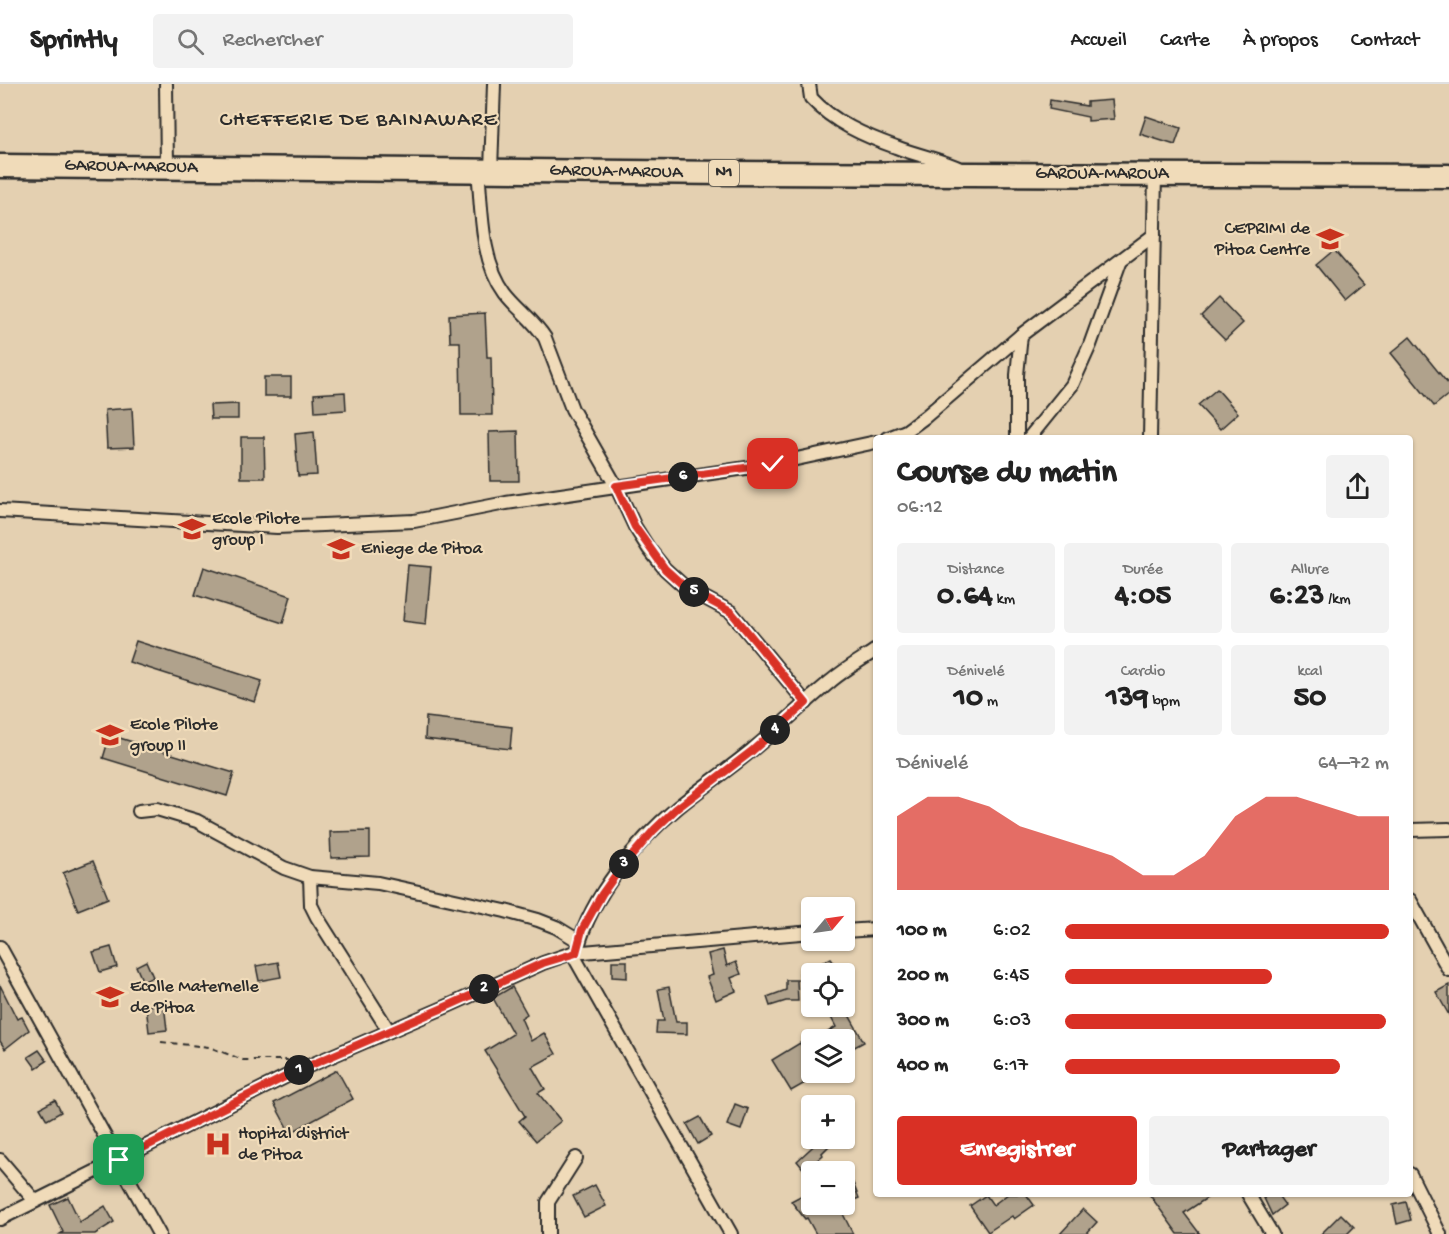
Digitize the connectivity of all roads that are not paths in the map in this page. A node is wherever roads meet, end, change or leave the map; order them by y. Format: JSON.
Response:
{"nodes":[{"id":1,"x":166,"y":84,"type":"edge"},
{"id":2,"x":494,"y":84,"type":"edge"},
{"id":3,"x":809,"y":84,"type":"edge"},
{"id":4,"x":0,"y":166,"type":"edge"},
{"id":5,"x":167,"y":167,"type":"junction"},
{"id":6,"x":485,"y":170,"type":"junction"},
{"id":7,"x":971,"y":173,"type":"junction"},
{"id":8,"x":1155,"y":174,"type":"junction"},
{"id":9,"x":1448,"y":175,"type":"edge"},
{"id":10,"x":1154,"y":235,"type":"junction"},
{"id":11,"x":1121,"y":261,"type":"junction"},
{"id":12,"x":1021,"y":335,"type":"junction"},
{"id":13,"x":895,"y":435,"type":"edge"},
{"id":14,"x":1017,"y":435,"type":"edge"},
{"id":15,"x":1031,"y":435,"type":"edge"},
{"id":16,"x":1150,"y":435,"type":"edge"},
{"id":17,"x":873,"y":443,"type":"edge"},
{"id":18,"x":616,"y":486,"type":"junction"},
{"id":19,"x":0,"y":511,"type":"edge"},
{"id":20,"x":873,"y":652,"type":"edge"},
{"id":21,"x":806,"y":703,"type":"junction"},
{"id":22,"x":139,"y":811,"type":"dead end"},
{"id":23,"x":1449,"y":829,"type":"edge"},
{"id":24,"x":1413,"y":830,"type":"edge"},
{"id":25,"x":310,"y":877,"type":"junction"},
{"id":26,"x":1413,"y":905,"type":"edge"},
{"id":27,"x":873,"y":929,"type":"edge"},
{"id":28,"x":855,"y":930,"type":"edge"},
{"id":29,"x":801,"y":933,"type":"edge"},
{"id":30,"x":0,"y":947,"type":"edge"},
{"id":31,"x":576,"y":949,"type":"junction"},
{"id":32,"x":1449,"y":970,"type":"edge"},
{"id":33,"x":389,"y":1031,"type":"junction"},
{"id":34,"x":576,"y":1158,"type":"dead end"},
{"id":35,"x":0,"y":1160,"type":"edge"},
{"id":36,"x":119,"y":1160,"type":"junction"},
{"id":37,"x":1413,"y":1180,"type":"edge"},
{"id":38,"x":1250,"y":1197,"type":"edge"},
{"id":39,"x":35,"y":1202,"type":"junction"},
{"id":40,"x":0,"y":1219,"type":"edge"},
{"id":41,"x":159,"y":1234,"type":"edge"},
{"id":42,"x":548,"y":1234,"type":"edge"},
{"id":43,"x":730,"y":1234,"type":"edge"},
{"id":44,"x":1272,"y":1234,"type":"edge"},
{"id":45,"x":1440,"y":1234,"type":"edge"}],
"edges":[{"from":1,"to":5,"type":"street"},
{"from":2,"to":6,"type":"street"},
{"from":3,"to":7,"type":"street"},
{"from":4,"to":5,"type":"highway","name":"GAROUA-MAROUA","number":"N1"},
{"from":5,"to":6,"type":"highway","name":"GAROUA-MAROUA","number":"N1"},
{"from":6,"to":7,"type":"highway","name":"GAROUA-MAROUA","number":"N1"},
{"from":6,"to":18,"type":"street"},
{"from":7,"to":8,"type":"highway","name":"GAROUA-MAROUA","number":"N1"},
{"from":8,"to":9,"type":"highway","name":"GAROUA-MAROUA","number":"N1"},
{"from":8,"to":10,"type":"street"},
{"from":10,"to":11,"type":"street"},
{"from":10,"to":16,"type":"street"},
{"from":11,"to":12,"type":"street"},
{"from":11,"to":15,"type":"street"},
{"from":12,"to":13,"type":"street"},
{"from":12,"to":14,"type":"street"},
{"from":17,"to":18,"type":"street"},
{"from":18,"to":19,"type":"street"},
{"from":18,"to":21,"type":"street"},
{"from":20,"to":21,"type":"street"},
{"from":21,"to":31,"type":"street"},
{"from":22,"to":25,"type":"street"},
{"from":23,"to":24,"type":"street"},
{"from":25,"to":31,"type":"street"},
{"from":25,"to":33,"type":"street"},
{"from":26,"to":32,"type":"street"},
{"from":27,"to":28,"type":"street"},
{"from":29,"to":31,"type":"street"},
{"from":30,"to":36,"type":"street"},
{"from":31,"to":33,"type":"street"},
{"from":31,"to":43,"type":"street"},
{"from":33,"to":36,"type":"street"},
{"from":34,"to":42,"type":"street"},
{"from":35,"to":39,"type":"street"},
{"from":36,"to":39,"type":"street"},
{"from":36,"to":41,"type":"street"},
{"from":37,"to":45,"type":"street"},
{"from":38,"to":44,"type":"street"},
{"from":39,"to":40,"type":"street"}]}
